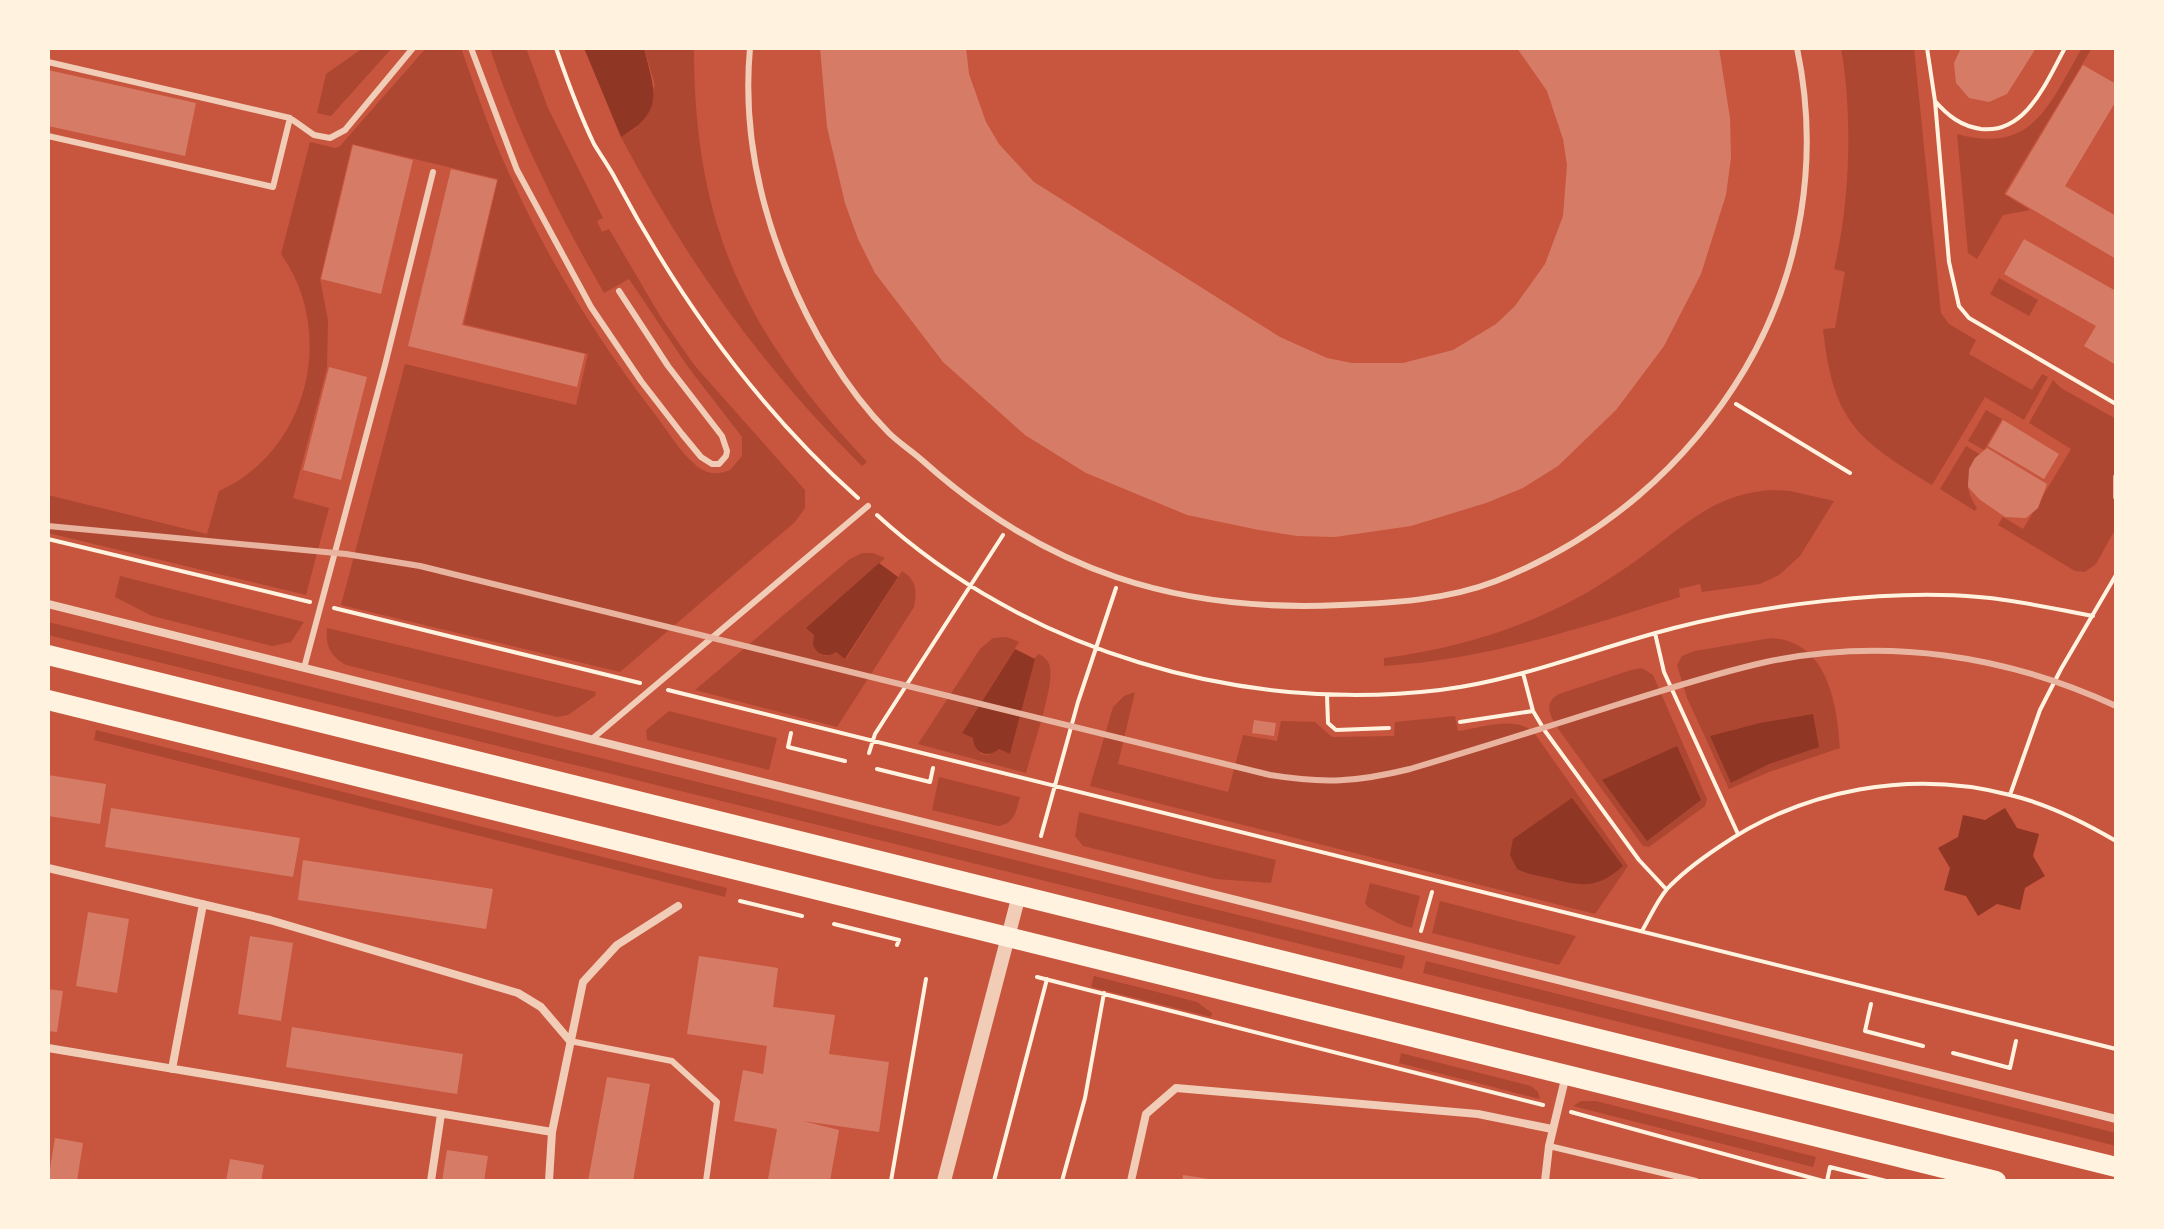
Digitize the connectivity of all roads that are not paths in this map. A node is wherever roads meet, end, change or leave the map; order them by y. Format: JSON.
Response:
{"nodes":[{"id":1,"x":413,"y":48,"type":"edge"},
{"id":2,"x":471,"y":48,"type":"edge"},
{"id":3,"x":750,"y":48,"type":"edge"},
{"id":4,"x":1797,"y":48,"type":"edge"},
{"id":5,"x":48,"y":62,"type":"edge"},
{"id":6,"x":290,"y":118,"type":"junction"},
{"id":7,"x":48,"y":136,"type":"edge"},
{"id":8,"x":433,"y":172,"type":"dead end"},
{"id":9,"x":619,"y":291,"type":"dead end"},
{"id":10,"x":868,"y":506,"type":"road end"},
{"id":11,"x":48,"y":604,"type":"edge"},
{"id":12,"x":48,"y":655,"type":"edge"},
{"id":13,"x":304,"y":668,"type":"junction"},
{"id":14,"x":48,"y":700,"type":"edge"},
{"id":15,"x":592,"y":739,"type":"junction"},
{"id":16,"x":48,"y":868,"type":"edge"},
{"id":17,"x":1019,"y":895,"type":"junction"},
{"id":18,"x":203,"y":904,"type":"junction"},
{"id":19,"x":678,"y":906,"type":"dead end"},
{"id":20,"x":1007,"y":936,"type":"junction"},
{"id":21,"x":570,"y":1041,"type":"junction"},
{"id":22,"x":48,"y":1048,"type":"edge"},
{"id":23,"x":172,"y":1069,"type":"junction"},
{"id":24,"x":1566,"y":1074,"type":"junction"},
{"id":25,"x":441,"y":1114,"type":"junction"},
{"id":26,"x":2116,"y":1119,"type":"edge"},
{"id":27,"x":1552,"y":1129,"type":"junction"},
{"id":28,"x":552,"y":1132,"type":"junction"},
{"id":29,"x":1549,"y":1146,"type":"junction"},
{"id":30,"x":2116,"y":1167,"type":"edge"},
{"id":31,"x":431,"y":1181,"type":"edge"},
{"id":32,"x":549,"y":1181,"type":"edge"},
{"id":33,"x":706,"y":1181,"type":"edge"},
{"id":34,"x":944,"y":1181,"type":"edge"},
{"id":35,"x":1131,"y":1181,"type":"edge"},
{"id":36,"x":1545,"y":1181,"type":"edge"},
{"id":37,"x":1696,"y":1181,"type":"edge"},
{"id":38,"x":1996,"y":1181,"type":"edge"}],
"edges":[{"from":1,"to":6,"type":"lane"},
{"from":2,"to":9,"type":"lane"},
{"from":3,"to":4,"type":"lane"},
{"from":5,"to":6,"type":"lane"},
{"from":6,"to":7,"type":"lane"},
{"from":8,"to":13,"type":"lane"},
{"from":10,"to":15,"type":"lane"},
{"from":11,"to":13,"type":"street"},
{"from":12,"to":17,"type":"main road"},
{"from":13,"to":15,"type":"street"},
{"from":14,"to":20,"type":"main road"},
{"from":15,"to":26,"type":"street"},
{"from":16,"to":18,"type":"street"},
{"from":17,"to":20,"type":"street"},
{"from":17,"to":30,"type":"main road"},
{"from":18,"to":21,"type":"street"},
{"from":18,"to":23,"type":"street"},
{"from":19,"to":21,"type":"street"},
{"from":20,"to":24,"type":"main road"},
{"from":20,"to":34,"type":"street"},
{"from":21,"to":28,"type":"street"},
{"from":21,"to":33,"type":"lane"},
{"from":22,"to":23,"type":"street"},
{"from":23,"to":25,"type":"street"},
{"from":24,"to":27,"type":"street"},
{"from":24,"to":38,"type":"main road"},
{"from":25,"to":28,"type":"street"},
{"from":25,"to":31,"type":"street"},
{"from":27,"to":29,"type":"street"},
{"from":27,"to":35,"type":"street"},
{"from":28,"to":32,"type":"street"},
{"from":29,"to":36,"type":"street"},
{"from":29,"to":37,"type":"lane"}]}
